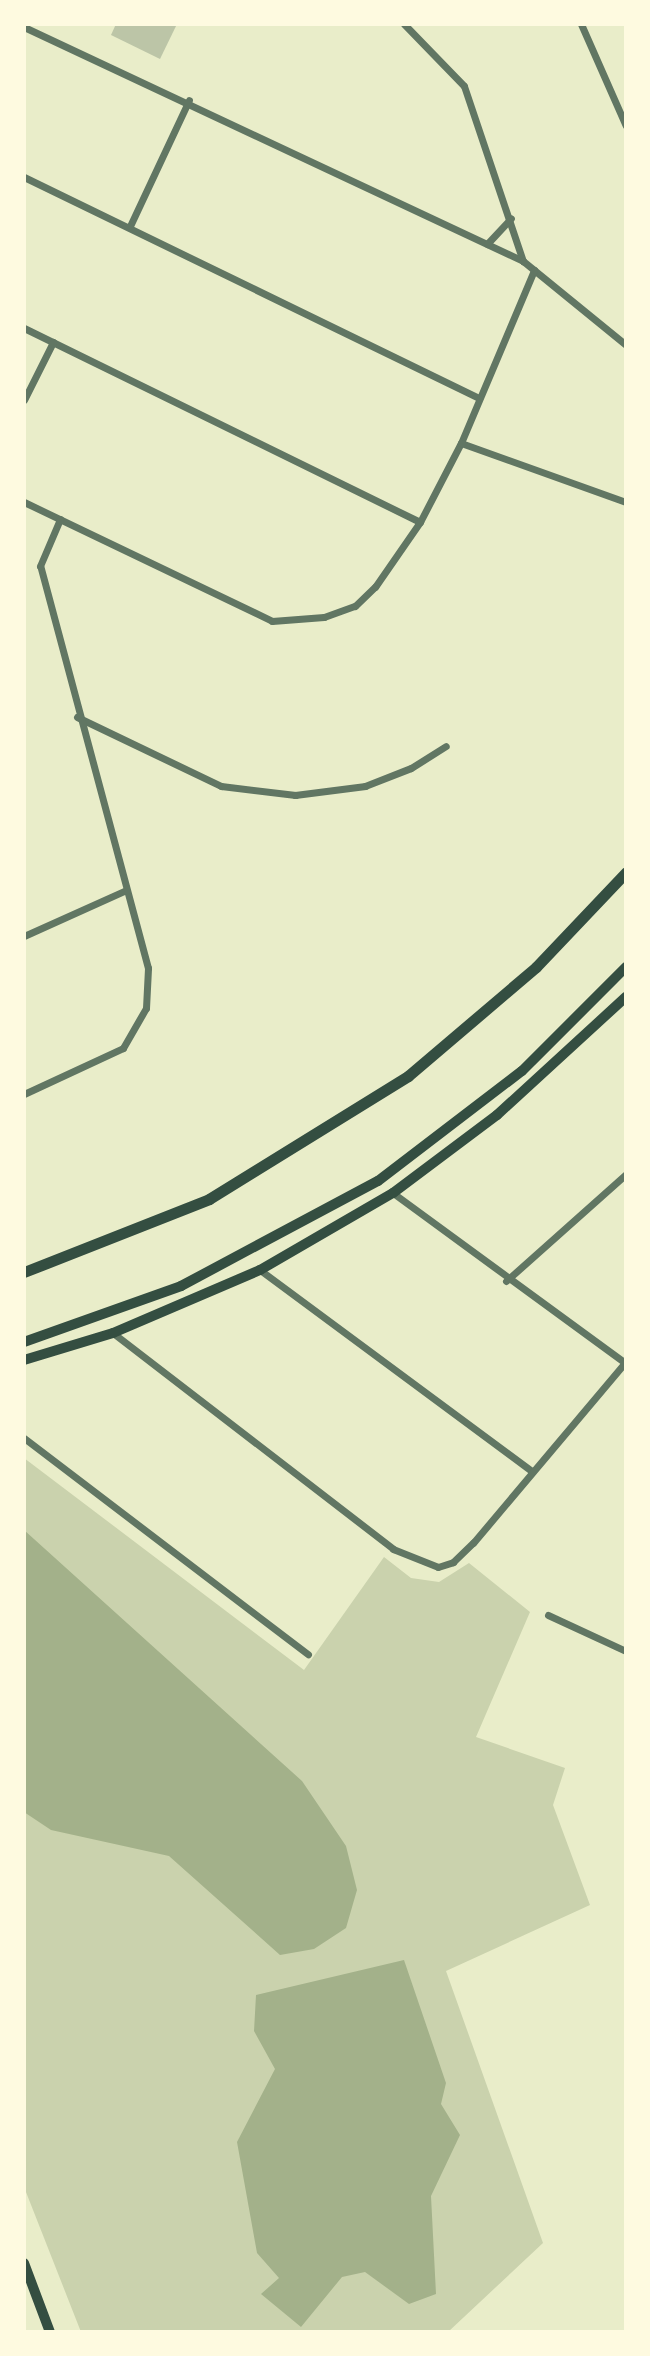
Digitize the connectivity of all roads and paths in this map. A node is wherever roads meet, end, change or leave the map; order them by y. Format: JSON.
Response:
{"nodes":[{"id":1,"x":404,"y":24,"type":"edge"},
{"id":2,"x":581,"y":24,"type":"edge"},
{"id":3,"x":24,"y":27,"type":"edge"},
{"id":4,"x":189,"y":100,"type":"junction"},
{"id":5,"x":626,"y":126,"type":"edge"},
{"id":6,"x":24,"y":177,"type":"edge"},
{"id":7,"x":511,"y":218,"type":"junction"},
{"id":8,"x":130,"y":226,"type":"junction"},
{"id":9,"x":487,"y":244,"type":"junction"},
{"id":10,"x":523,"y":261,"type":"junction"},
{"id":11,"x":534,"y":270,"type":"junction"},
{"id":12,"x":24,"y":328,"type":"edge"},
{"id":13,"x":53,"y":342,"type":"junction"},
{"id":14,"x":626,"y":345,"type":"edge"},
{"id":15,"x":479,"y":398,"type":"junction"},
{"id":16,"x":24,"y":400,"type":"edge"},
{"id":17,"x":461,"y":443,"type":"junction"},
{"id":18,"x":24,"y":502,"type":"edge"},
{"id":19,"x":626,"y":502,"type":"edge"},
{"id":20,"x":60,"y":519,"type":"junction"},
{"id":21,"x":420,"y":522,"type":"junction"},
{"id":22,"x":77,"y":717,"type":"junction"},
{"id":23,"x":446,"y":746,"type":"dead end"},
{"id":24,"x":626,"y":872,"type":"edge"},
{"id":25,"x":124,"y":891,"type":"junction"},
{"id":26,"x":24,"y":936,"type":"edge"},
{"id":27,"x":626,"y":967,"type":"edge"},
{"id":28,"x":626,"y":997,"type":"edge"},
{"id":29,"x":522,"y":1071,"type":"junction"},
{"id":30,"x":535,"y":1083,"type":"junction"},
{"id":31,"x":24,"y":1094,"type":"edge"},
{"id":32,"x":626,"y":1174,"type":"edge"},
{"id":33,"x":378,"y":1181,"type":"junction"},
{"id":34,"x":393,"y":1193,"type":"junction"},
{"id":35,"x":247,"y":1253,"type":"junction"},
{"id":36,"x":260,"y":1270,"type":"junction"},
{"id":37,"x":24,"y":1272,"type":"edge"},
{"id":38,"x":506,"y":1281,"type":"junction"},
{"id":39,"x":107,"y":1317,"type":"junction"},
{"id":40,"x":113,"y":1333,"type":"junction"},
{"id":41,"x":24,"y":1342,"type":"edge"},
{"id":42,"x":24,"y":1360,"type":"edge"},
{"id":43,"x":625,"y":1362,"type":"edge"},
{"id":44,"x":24,"y":1438,"type":"edge"},
{"id":45,"x":530,"y":1470,"type":"junction"},
{"id":46,"x":548,"y":1615,"type":"dead end"},
{"id":47,"x":626,"y":1651,"type":"edge"},
{"id":48,"x":308,"y":1654,"type":"dead end"},
{"id":49,"x":24,"y":2263,"type":"edge"},
{"id":50,"x":50,"y":2332,"type":"edge"}],
"edges":[{"from":1,"to":7,"type":"street"},
{"from":2,"to":5,"type":"street"},
{"from":3,"to":4,"type":"street"},
{"from":4,"to":8,"type":"street"},
{"from":4,"to":9,"type":"street"},
{"from":6,"to":8,"type":"street"},
{"from":7,"to":9,"type":"street"},
{"from":7,"to":10,"type":"street"},
{"from":8,"to":15,"type":"street"},
{"from":9,"to":10,"type":"street"},
{"from":10,"to":11,"type":"street"},
{"from":11,"to":14,"type":"street"},
{"from":11,"to":15,"type":"street"},
{"from":12,"to":13,"type":"street"},
{"from":13,"to":16,"type":"street"},
{"from":13,"to":21,"type":"street"},
{"from":15,"to":17,"type":"street"},
{"from":17,"to":19,"type":"street"},
{"from":17,"to":21,"type":"street"},
{"from":18,"to":20,"type":"street"},
{"from":20,"to":21,"type":"street"},
{"from":20,"to":22,"type":"street"},
{"from":22,"to":23,"type":"street"},
{"from":22,"to":25,"type":"street"},
{"from":24,"to":37,"type":"main road"},
{"from":25,"to":26,"type":"street"},
{"from":25,"to":31,"type":"street"},
{"from":27,"to":29,"type":"main road"},
{"from":28,"to":30,"type":"main road"},
{"from":29,"to":30,"type":"main road"},
{"from":29,"to":33,"type":"main road"},
{"from":30,"to":34,"type":"main road"},
{"from":32,"to":38,"type":"street"},
{"from":33,"to":34,"type":"main road"},
{"from":33,"to":35,"type":"main road"},
{"from":34,"to":36,"type":"main road"},
{"from":34,"to":38,"type":"street"},
{"from":35,"to":36,"type":"main road"},
{"from":35,"to":39,"type":"main road"},
{"from":36,"to":40,"type":"main road"},
{"from":36,"to":45,"type":"street"},
{"from":38,"to":43,"type":"street"},
{"from":39,"to":40,"type":"main road"},
{"from":39,"to":41,"type":"main road"},
{"from":40,"to":42,"type":"main road"},
{"from":40,"to":45,"type":"street"},
{"from":43,"to":45,"type":"street"},
{"from":44,"to":48,"type":"street"},
{"from":46,"to":47,"type":"street"},
{"from":49,"to":50,"type":"main road"}]}
